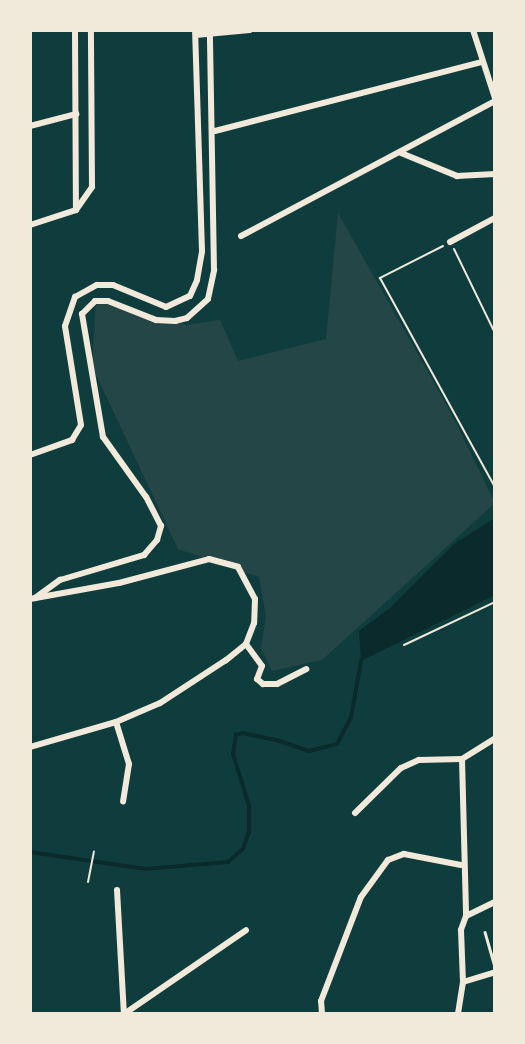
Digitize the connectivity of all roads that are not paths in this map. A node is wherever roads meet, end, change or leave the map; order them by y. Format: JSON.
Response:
{"nodes":[{"id":1,"x":75,"y":30,"type":"edge"},
{"id":2,"x":91,"y":30,"type":"edge"},
{"id":3,"x":250,"y":30,"type":"edge"},
{"id":4,"x":473,"y":30,"type":"edge"},
{"id":5,"x":195,"y":33,"type":"edge"},
{"id":6,"x":211,"y":33,"type":"edge"},
{"id":7,"x":482,"y":62,"type":"junction"},
{"id":8,"x":495,"y":100,"type":"edge"},
{"id":9,"x":76,"y":114,"type":"junction"},
{"id":10,"x":30,"y":126,"type":"edge"},
{"id":11,"x":215,"y":131,"type":"junction"},
{"id":12,"x":401,"y":153,"type":"junction"},
{"id":13,"x":495,"y":174,"type":"edge"},
{"id":14,"x":76,"y":210,"type":"junction"},
{"id":15,"x":495,"y":218,"type":"edge"},
{"id":16,"x":30,"y":225,"type":"edge"},
{"id":17,"x":241,"y":236,"type":"dead end"},
{"id":18,"x":450,"y":242,"type":"road end"},
{"id":19,"x":30,"y":455,"type":"edge"},
{"id":20,"x":32,"y":599,"type":"edge"},
{"id":21,"x":246,"y":644,"type":"junction"},
{"id":22,"x":306,"y":669,"type":"dead end"},
{"id":23,"x":116,"y":722,"type":"junction"},
{"id":24,"x":495,"y":738,"type":"edge"},
{"id":25,"x":30,"y":747,"type":"edge"},
{"id":26,"x":462,"y":759,"type":"junction"},
{"id":27,"x":123,"y":802,"type":"dead end"},
{"id":28,"x":355,"y":813,"type":"dead end"},
{"id":29,"x":461,"y":864,"type":"junction"},
{"id":30,"x":117,"y":890,"type":"dead end"},
{"id":31,"x":495,"y":902,"type":"edge"},
{"id":32,"x":466,"y":916,"type":"junction"},
{"id":33,"x":246,"y":930,"type":"dead end"},
{"id":34,"x":485,"y":932,"type":"dead end"},
{"id":35,"x":493,"y":953,"type":"edge"},
{"id":36,"x":495,"y":966,"type":"edge"},
{"id":37,"x":495,"y":972,"type":"edge"},
{"id":38,"x":463,"y":982,"type":"junction"},
{"id":39,"x":124,"y":1014,"type":"edge"},
{"id":40,"x":322,"y":1014,"type":"edge"},
{"id":41,"x":458,"y":1014,"type":"edge"}],
"edges":[{"from":1,"to":9,"type":"street"},
{"from":2,"to":14,"type":"street"},
{"from":3,"to":6,"type":"street"},
{"from":4,"to":7,"type":"street"},
{"from":5,"to":6,"type":"street"},
{"from":5,"to":19,"type":"street"},
{"from":6,"to":11,"type":"street"},
{"from":7,"to":8,"type":"street"},
{"from":7,"to":11,"type":"street"},
{"from":8,"to":12,"type":"street"},
{"from":9,"to":10,"type":"street"},
{"from":9,"to":14,"type":"street"},
{"from":11,"to":20,"type":"street"},
{"from":12,"to":13,"type":"street"},
{"from":12,"to":17,"type":"street"},
{"from":14,"to":16,"type":"street"},
{"from":15,"to":18,"type":"street"},
{"from":20,"to":21,"type":"street"},
{"from":21,"to":22,"type":"street"},
{"from":21,"to":23,"type":"street"},
{"from":23,"to":25,"type":"street"},
{"from":23,"to":27,"type":"street"},
{"from":24,"to":26,"type":"street"},
{"from":26,"to":28,"type":"street"},
{"from":26,"to":29,"type":"street"},
{"from":29,"to":32,"type":"street"},
{"from":29,"to":40,"type":"street"},
{"from":30,"to":39,"type":"street"},
{"from":31,"to":32,"type":"street"},
{"from":32,"to":38,"type":"street"},
{"from":33,"to":39,"type":"street"},
{"from":34,"to":35,"type":"lane"},
{"from":35,"to":36,"type":"lane"},
{"from":37,"to":38,"type":"street"},
{"from":38,"to":41,"type":"street"}]}
